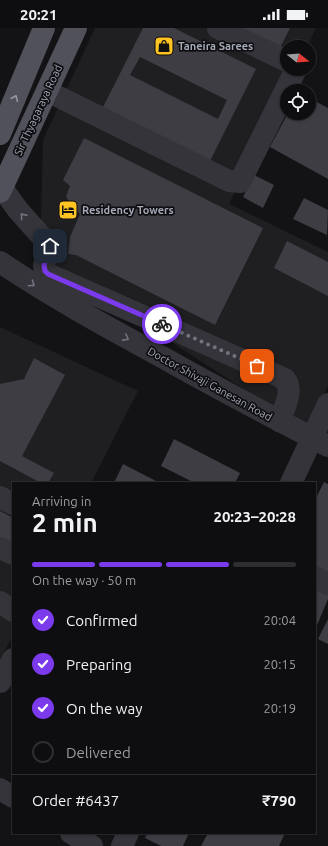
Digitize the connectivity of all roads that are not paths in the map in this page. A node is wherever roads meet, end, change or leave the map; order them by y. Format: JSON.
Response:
{"nodes":[{"id":1,"x":44,"y":28,"type":"edge"},
{"id":2,"x":76,"y":28,"type":"edge"},
{"id":3,"x":218,"y":28,"type":"edge"},
{"id":4,"x":280,"y":58,"type":"edge"},
{"id":5,"x":293,"y":76,"type":"edge"},
{"id":6,"x":47,"y":91,"type":"junction"},
{"id":7,"x":0,"y":134,"type":"edge"},
{"id":8,"x":1,"y":190,"type":"edge"},
{"id":9,"x":0,"y":262,"type":"edge"},
{"id":10,"x":328,"y":404,"type":"edge"},
{"id":11,"x":279,"y":421,"type":"junction"},
{"id":12,"x":320,"y":442,"type":"edge"},
{"id":13,"x":292,"y":482,"type":"edge"},
{"id":14,"x":0,"y":497,"type":"edge"},
{"id":15,"x":12,"y":503,"type":"edge"},
{"id":16,"x":0,"y":548,"type":"edge"},
{"id":17,"x":12,"y":554,"type":"edge"},
{"id":18,"x":316,"y":578,"type":"edge"},
{"id":19,"x":328,"y":584,"type":"edge"},
{"id":20,"x":0,"y":602,"type":"edge"},
{"id":21,"x":12,"y":610,"type":"edge"},
{"id":22,"x":12,"y":661,"type":"edge"},
{"id":23,"x":0,"y":682,"type":"edge"},
{"id":24,"x":0,"y":789,"type":"edge"},
{"id":25,"x":12,"y":796,"type":"edge"},
{"id":26,"x":73,"y":834,"type":"edge"},
{"id":27,"x":128,"y":834,"type":"edge"},
{"id":28,"x":92,"y":846,"type":"edge"},
{"id":29,"x":122,"y":846,"type":"edge"}],
"edges":[{"from":7,"to":1,"type":"main road","one_way":true},
{"from":2,"to":6,"type":"main road","name":"Sir Thyagaraya Road"},
{"from":3,"to":4,"type":"street"},
{"from":5,"to":6,"type":"street"},
{"from":6,"to":8,"type":"main road","name":"Sir Thyagaraya Road"},
{"from":11,"to":8,"type":"street","one_way":true},
{"from":9,"to":11,"type":"street","name":"Doctor Shivaji Ganesan Road","one_way":true},
{"from":10,"to":12,"type":"street"},
{"from":11,"to":12,"type":"street","name":"Doctor Shivaji Ganesan Road"},
{"from":12,"to":13,"type":"street"},
{"from":14,"to":15,"type":"street"},
{"from":16,"to":17,"type":"street"},
{"from":18,"to":19,"type":"street"},
{"from":20,"to":21,"type":"street"},
{"from":22,"to":23,"type":"street"},
{"from":24,"to":25,"type":"street"},
{"from":26,"to":28,"type":"street"},
{"from":27,"to":29,"type":"street"}]}
